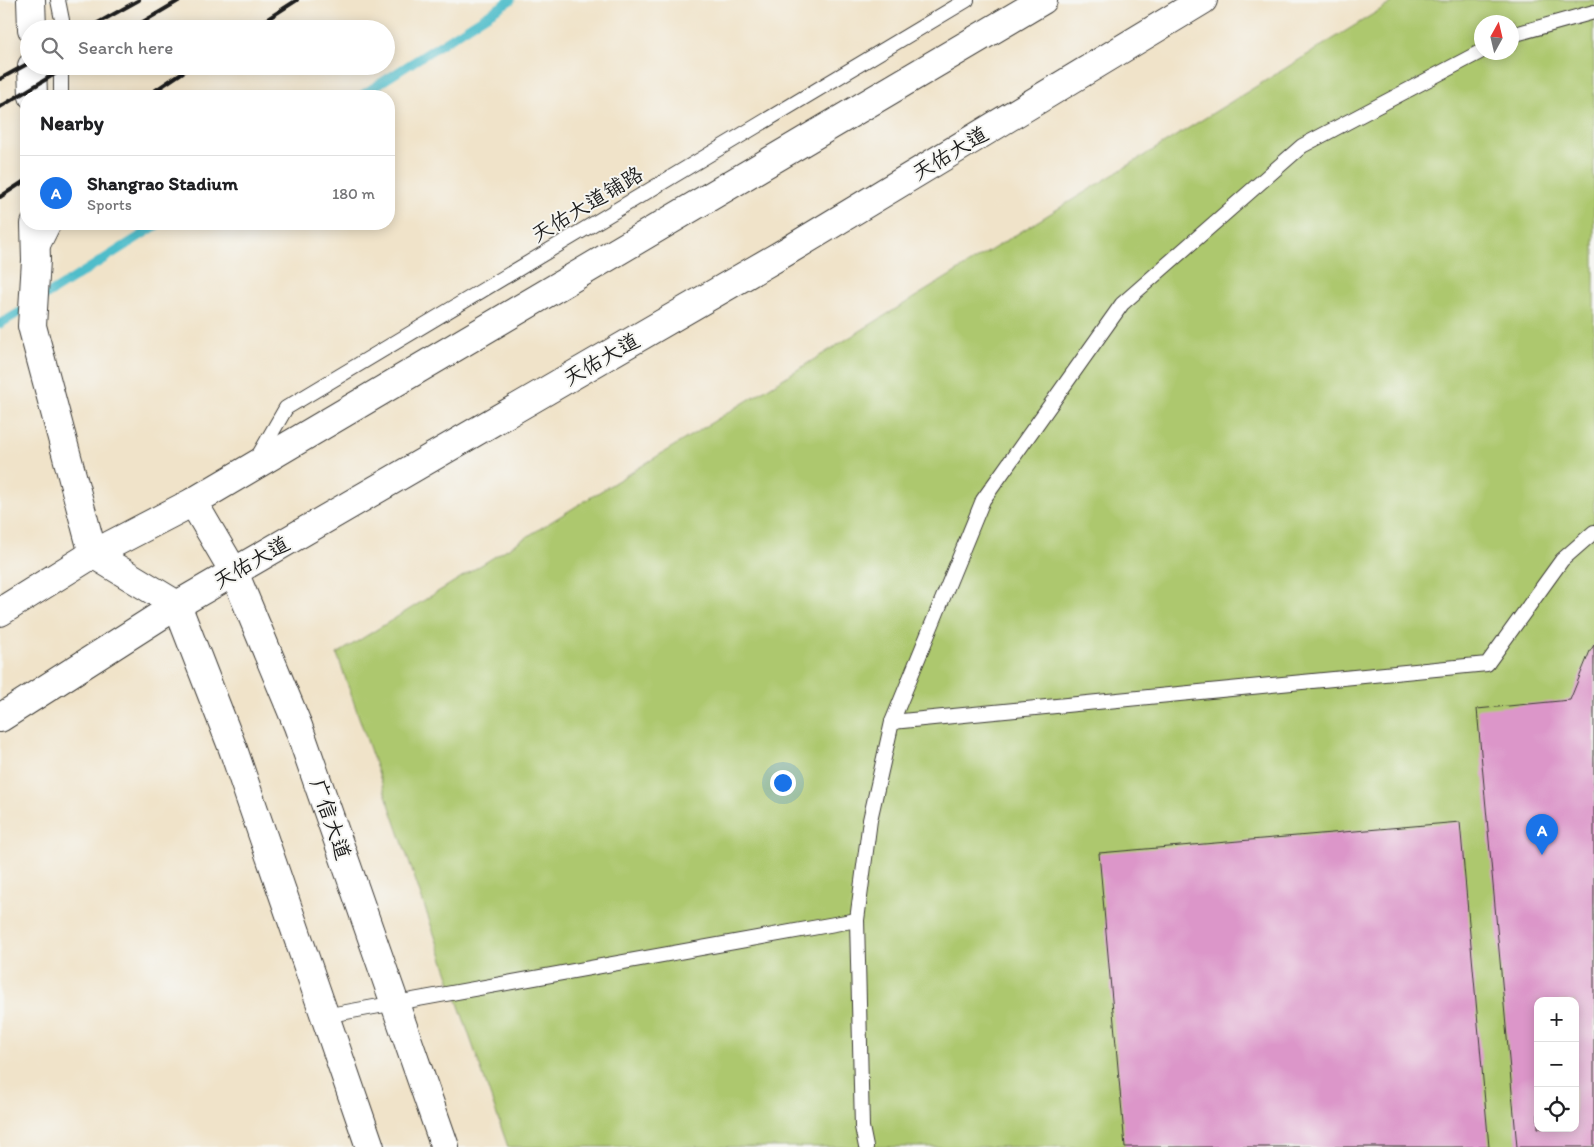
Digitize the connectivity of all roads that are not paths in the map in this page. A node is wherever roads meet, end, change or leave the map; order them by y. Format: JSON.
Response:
{"nodes":[{"id":1,"x":31,"y":0,"type":"edge"},
{"id":2,"x":58,"y":0,"type":"edge"},
{"id":3,"x":967,"y":0,"type":"edge"},
{"id":4,"x":1043,"y":0,"type":"edge"},
{"id":5,"x":1203,"y":0,"type":"edge"},
{"id":6,"x":1594,"y":12,"type":"edge"},
{"id":7,"x":32,"y":20,"type":"edge"},
{"id":8,"x":62,"y":20,"type":"edge"},
{"id":9,"x":1519,"y":33,"type":"edge"},
{"id":10,"x":1474,"y":55,"type":"edge"},
{"id":11,"x":32,"y":75,"type":"edge"},
{"id":12,"x":61,"y":75,"type":"edge"},
{"id":13,"x":33,"y":90,"type":"edge"},
{"id":14,"x":61,"y":90,"type":"edge"},
{"id":15,"x":35,"y":230,"type":"edge"},
{"id":16,"x":51,"y":230,"type":"edge"},
{"id":17,"x":36,"y":260,"type":"junction"},
{"id":18,"x":251,"y":468,"type":"junction"},
{"id":19,"x":193,"y":502,"type":"junction"},
{"id":20,"x":1594,"y":532,"type":"edge"},
{"id":21,"x":93,"y":554,"type":"junction"},
{"id":22,"x":234,"y":572,"type":"junction"},
{"id":23,"x":176,"y":605,"type":"junction"},
{"id":24,"x":0,"y":612,"type":"edge"},
{"id":25,"x":0,"y":718,"type":"edge"},
{"id":26,"x":892,"y":722,"type":"junction"},
{"id":27,"x":857,"y":920,"type":"junction"},
{"id":28,"x":395,"y":1004,"type":"junction"},
{"id":29,"x":324,"y":1016,"type":"junction"},
{"id":30,"x":370,"y":1147,"type":"edge"},
{"id":31,"x":444,"y":1147,"type":"edge"},
{"id":32,"x":866,"y":1147,"type":"edge"}],
"edges":[{"from":1,"to":7,"type":"main road"},
{"from":2,"to":8,"type":"lane"},
{"from":3,"to":18,"type":"lane","name":"天佑大道铺路"},
{"from":4,"to":18,"type":"main road"},
{"from":5,"to":22,"type":"main road","name":"天佑大道"},
{"from":6,"to":9,"type":"lane"},
{"from":10,"to":26,"type":"lane"},
{"from":11,"to":13,"type":"main road"},
{"from":12,"to":14,"type":"lane"},
{"from":15,"to":17,"type":"main road"},
{"from":16,"to":17,"type":"lane"},
{"from":17,"to":21,"type":"main road"},
{"from":18,"to":19,"type":"main road"},
{"from":19,"to":21,"type":"main road"},
{"from":19,"to":22,"type":"main road","name":"广信大道"},
{"from":20,"to":26,"type":"lane"},
{"from":21,"to":23,"type":"main road"},
{"from":21,"to":24,"type":"main road"},
{"from":22,"to":23,"type":"main road","name":"天佑大道"},
{"from":22,"to":28,"type":"main road","name":"广信大道"},
{"from":23,"to":25,"type":"main road","name":"天佑大道"},
{"from":23,"to":29,"type":"main road"},
{"from":26,"to":27,"type":"lane"},
{"from":27,"to":28,"type":"lane"},
{"from":27,"to":32,"type":"lane"},
{"from":28,"to":29,"type":"lane"},
{"from":28,"to":31,"type":"main road","name":"广信大道"},
{"from":29,"to":30,"type":"main road"}]}
